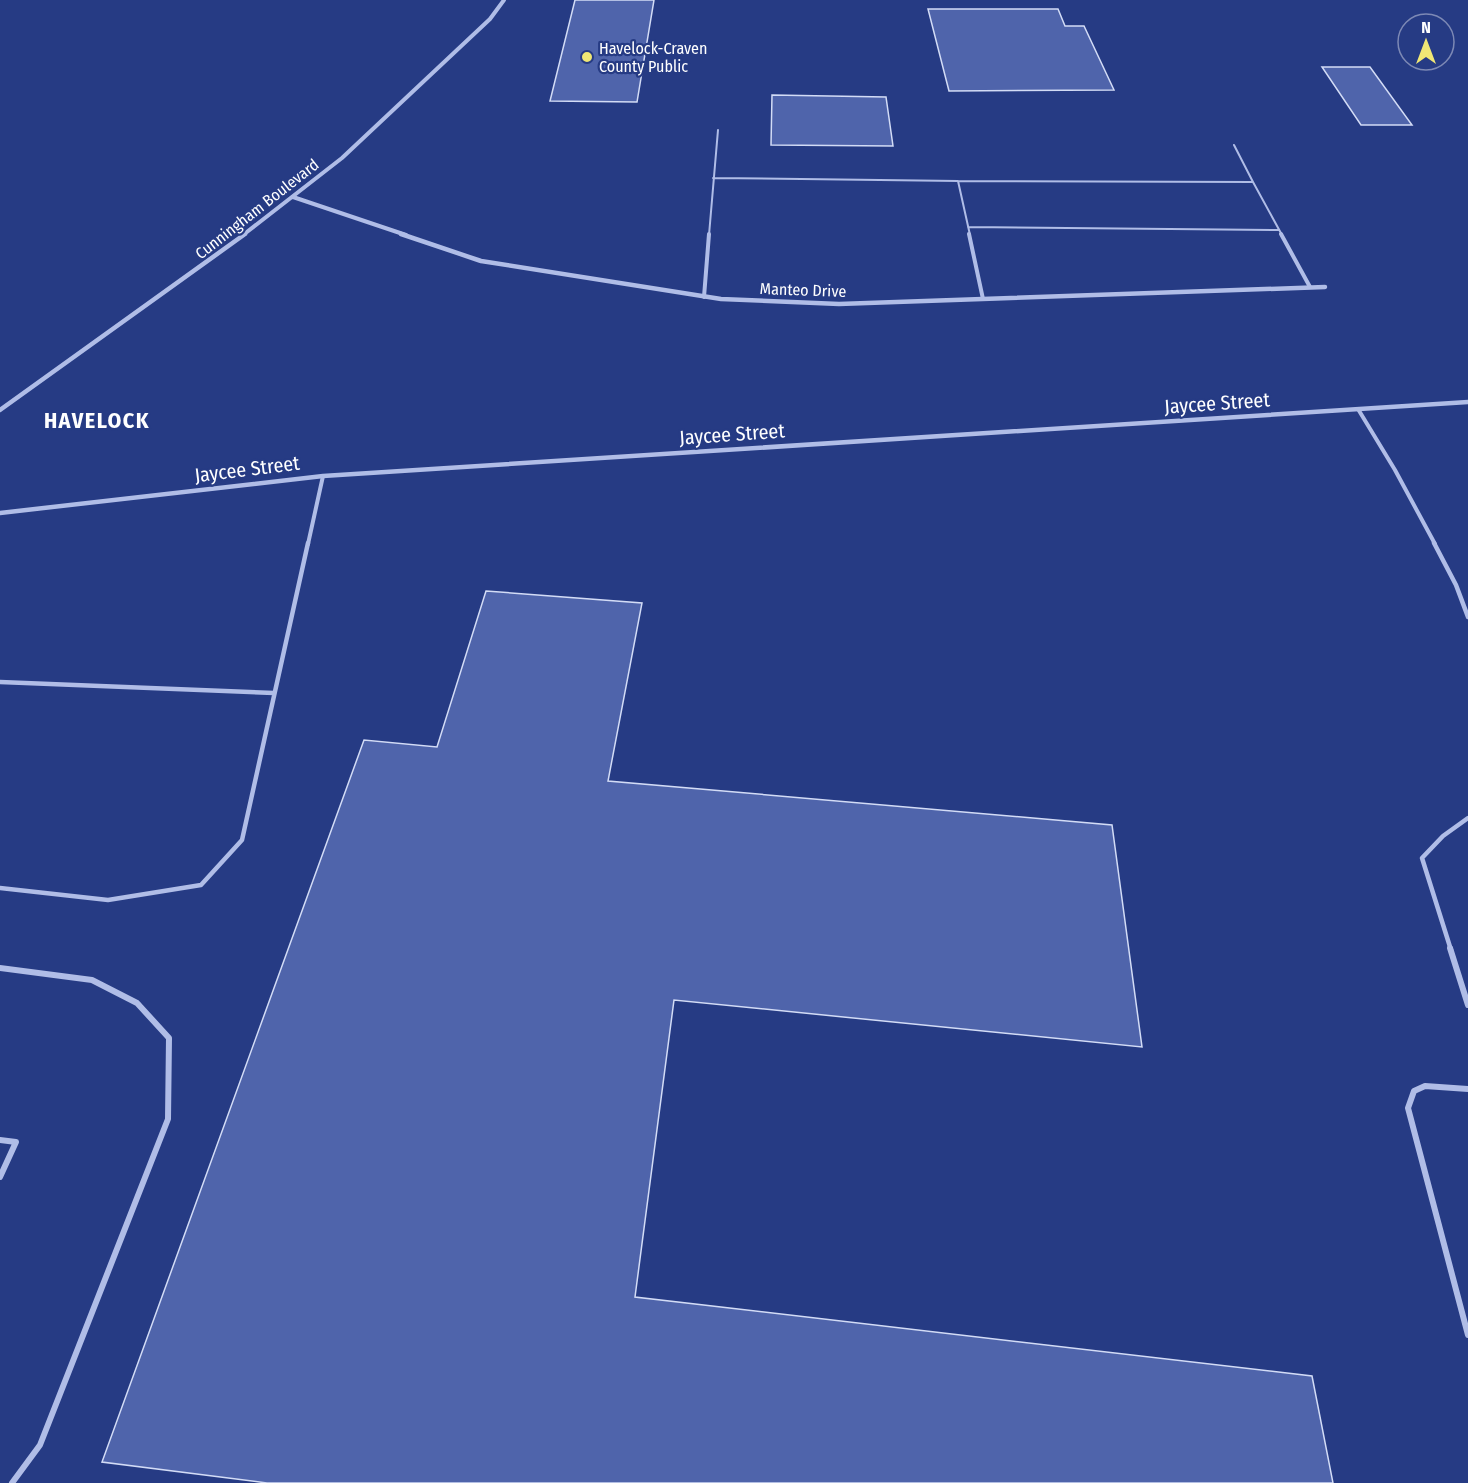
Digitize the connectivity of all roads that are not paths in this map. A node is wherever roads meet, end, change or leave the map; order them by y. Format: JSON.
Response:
{"nodes":[{"id":1,"x":504,"y":0,"type":"edge"},
{"id":2,"x":718,"y":130,"type":"dead end"},
{"id":3,"x":1234,"y":145,"type":"dead end"},
{"id":4,"x":713,"y":178,"type":"junction"},
{"id":5,"x":958,"y":181,"type":"junction"},
{"id":6,"x":1254,"y":182,"type":"junction"},
{"id":7,"x":294,"y":197,"type":"junction"},
{"id":8,"x":968,"y":227,"type":"junction"},
{"id":9,"x":1279,"y":230,"type":"junction"},
{"id":10,"x":1310,"y":287,"type":"junction"},
{"id":11,"x":1324,"y":287,"type":"dead end"},
{"id":12,"x":704,"y":297,"type":"junction"},
{"id":13,"x":983,"y":299,"type":"junction"},
{"id":14,"x":1468,"y":402,"type":"edge"},
{"id":15,"x":1358,"y":409,"type":"junction"},
{"id":16,"x":0,"y":410,"type":"edge"},
{"id":17,"x":323,"y":476,"type":"junction"},
{"id":18,"x":0,"y":513,"type":"edge"},
{"id":19,"x":1468,"y":617,"type":"edge"},
{"id":20,"x":0,"y":682,"type":"edge"},
{"id":21,"x":274,"y":693,"type":"junction"},
{"id":22,"x":1468,"y":818,"type":"edge"},
{"id":23,"x":0,"y":888,"type":"edge"},
{"id":24,"x":0,"y":968,"type":"edge"},
{"id":25,"x":1468,"y":1005,"type":"edge"},
{"id":26,"x":1468,"y":1089,"type":"edge"},
{"id":27,"x":0,"y":1140,"type":"edge"},
{"id":28,"x":0,"y":1177,"type":"edge"},
{"id":29,"x":1468,"y":1335,"type":"edge"},
{"id":30,"x":12,"y":1483,"type":"edge"}],
"edges":[{"from":1,"to":7,"type":"street","name":"Cunningham Boulevard"},
{"from":2,"to":4,"type":"lane"},
{"from":3,"to":6,"type":"lane"},
{"from":4,"to":5,"type":"lane"},
{"from":4,"to":12,"type":"lane"},
{"from":5,"to":6,"type":"lane"},
{"from":5,"to":8,"type":"lane"},
{"from":6,"to":9,"type":"lane"},
{"from":7,"to":12,"type":"street","name":"Manteo Drive"},
{"from":7,"to":16,"type":"street","name":"Cunningham Boulevard"},
{"from":8,"to":9,"type":"lane"},
{"from":8,"to":13,"type":"lane"},
{"from":9,"to":10,"type":"lane"},
{"from":10,"to":11,"type":"street","name":"Manteo Drive"},
{"from":10,"to":13,"type":"street","name":"Manteo Drive"},
{"from":12,"to":13,"type":"street","name":"Manteo Drive"},
{"from":14,"to":15,"type":"street","name":"Jaycee Street"},
{"from":15,"to":17,"type":"street","name":"Jaycee Street"},
{"from":15,"to":19,"type":"lane"},
{"from":17,"to":18,"type":"street","name":"Jaycee Street"},
{"from":17,"to":21,"type":"lane"},
{"from":20,"to":21,"type":"lane"},
{"from":21,"to":23,"type":"lane"},
{"from":22,"to":25,"type":"lane"},
{"from":24,"to":30,"type":"lane"},
{"from":26,"to":29,"type":"lane"},
{"from":27,"to":28,"type":"lane"}]}
